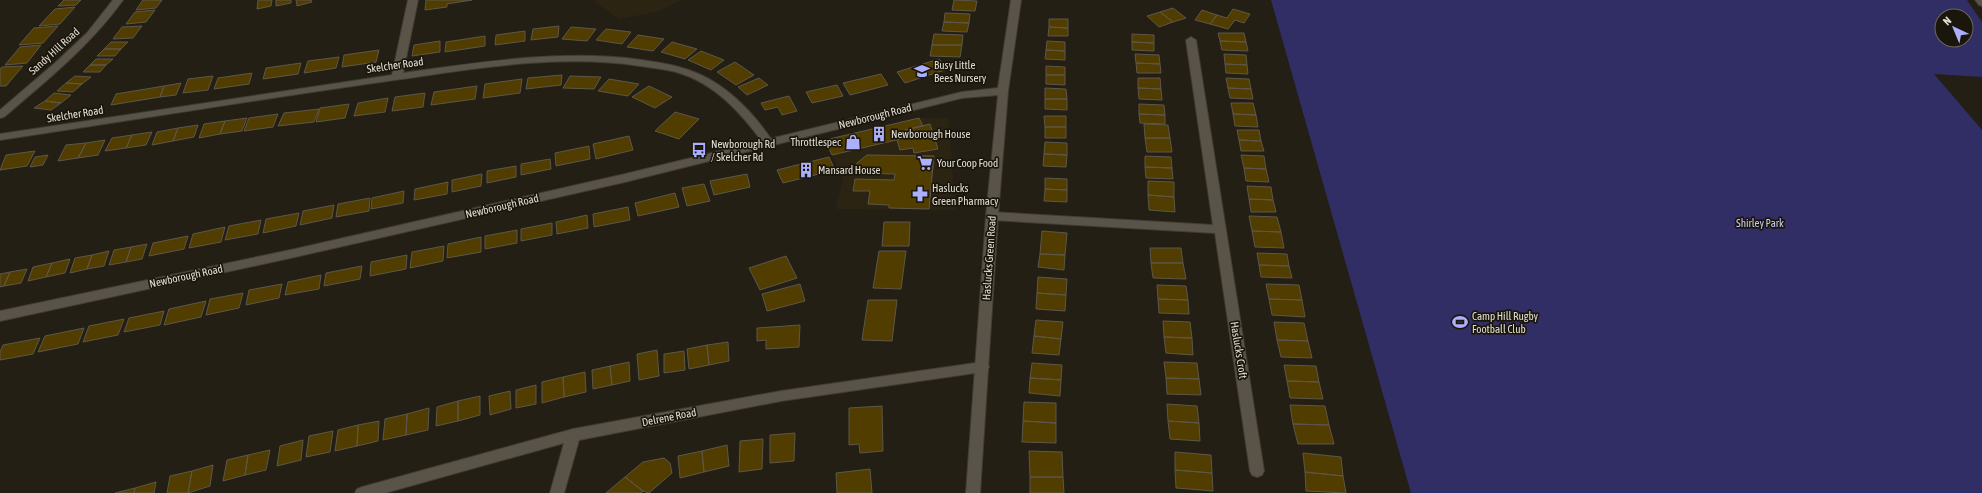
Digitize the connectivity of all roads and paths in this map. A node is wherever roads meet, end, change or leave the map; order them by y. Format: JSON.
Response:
{"nodes":[{"id":1,"x":118,"y":0,"type":"edge"},
{"id":2,"x":413,"y":0,"type":"edge"},
{"id":3,"x":1016,"y":0,"type":"edge"},
{"id":4,"x":1980,"y":0,"type":"edge"},
{"id":5,"x":1982,"y":2,"type":"edge"},
{"id":6,"x":1191,"y":40,"type":"dead end"},
{"id":7,"x":397,"y":77,"type":"junction"},
{"id":8,"x":1003,"y":91,"type":"junction"},
{"id":9,"x":0,"y":115,"type":"edge"},
{"id":10,"x":0,"y":137,"type":"edge"},
{"id":11,"x":768,"y":142,"type":"junction"},
{"id":12,"x":992,"y":216,"type":"junction"},
{"id":13,"x":1220,"y":229,"type":"junction"},
{"id":14,"x":0,"y":316,"type":"edge"},
{"id":15,"x":982,"y":367,"type":"junction"},
{"id":16,"x":573,"y":435,"type":"junction"},
{"id":17,"x":1257,"y":471,"type":"dead end"},
{"id":18,"x":362,"y":493,"type":"edge"},
{"id":19,"x":557,"y":493,"type":"edge"},
{"id":20,"x":973,"y":493,"type":"edge"}],
"edges":[{"from":1,"to":9,"type":"street","name":"Sandy Hill Road"},
{"from":2,"to":7,"type":"street"},
{"from":3,"to":8,"type":"street","name":"Haslucks Green Road"},
{"from":4,"to":5,"type":"street"},
{"from":6,"to":13,"type":"street","name":"Haslucks Croft"},
{"from":7,"to":10,"type":"street","name":"Skelcher Road"},
{"from":7,"to":11,"type":"street","name":"Skelcher Road"},
{"from":8,"to":11,"type":"street","name":"Newborough Road"},
{"from":8,"to":12,"type":"street","name":"Haslucks Green Road"},
{"from":11,"to":14,"type":"street","name":"Newborough Road"},
{"from":12,"to":13,"type":"street"},
{"from":12,"to":15,"type":"street","name":"Haslucks Green Road"},
{"from":13,"to":17,"type":"street","name":"Haslucks Croft"},
{"from":15,"to":16,"type":"street","name":"Delrene Road"},
{"from":15,"to":20,"type":"street","name":"Haslucks Green Road"},
{"from":16,"to":18,"type":"street","name":"Delrene Road"},
{"from":16,"to":19,"type":"street"}]}
